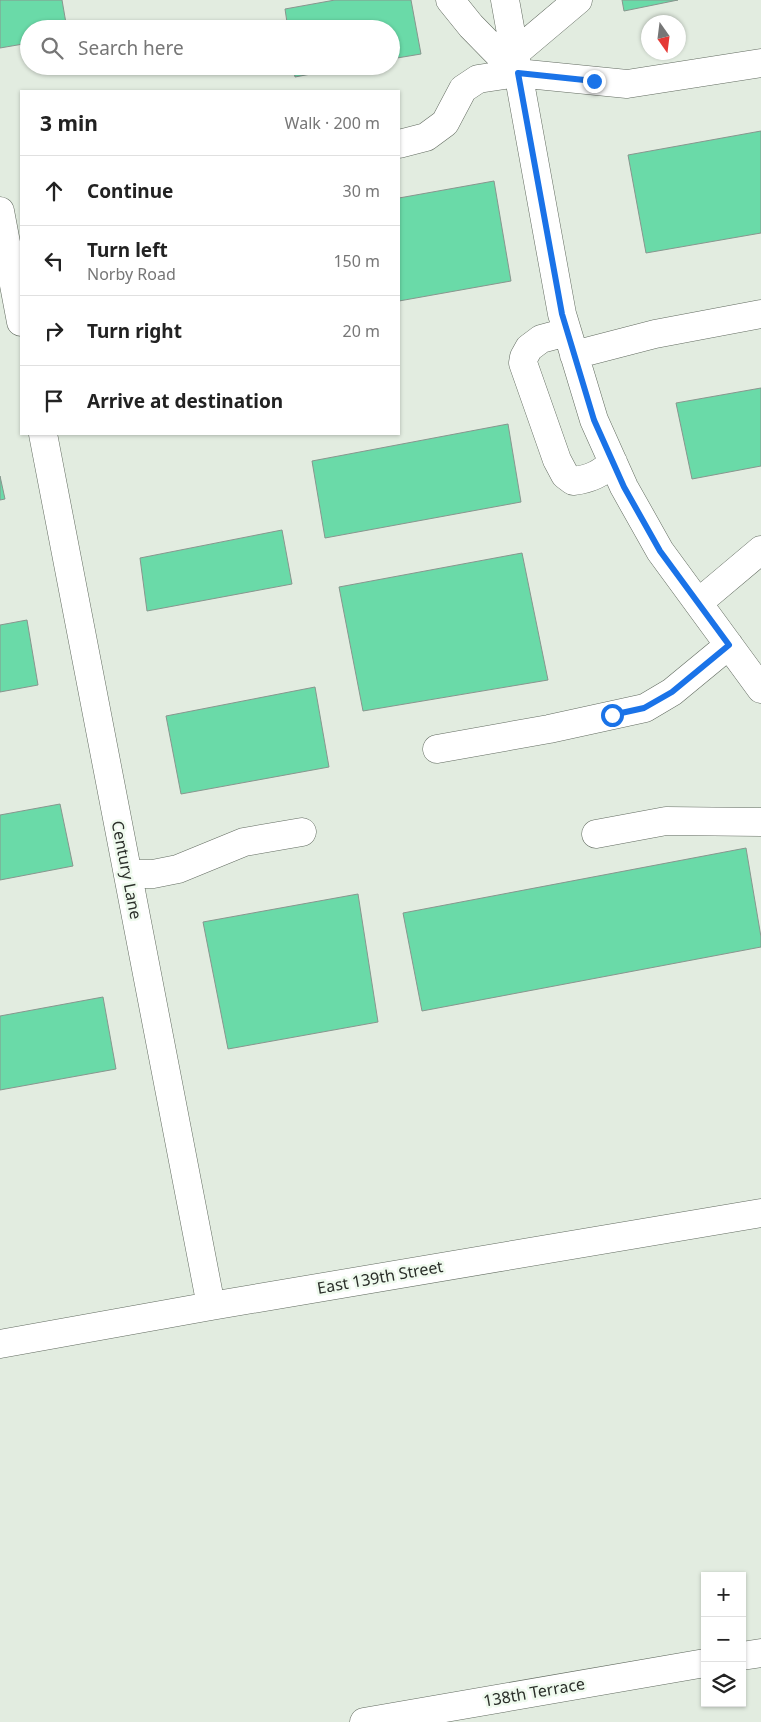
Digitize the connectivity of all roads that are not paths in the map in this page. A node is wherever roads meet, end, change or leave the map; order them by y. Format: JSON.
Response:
{"nodes":[{"id":1,"x":450,"y":0,"type":"edge"},
{"id":2,"x":505,"y":0,"type":"edge"},
{"id":3,"x":578,"y":0,"type":"edge"},
{"id":4,"x":516,"y":63,"type":"junction"},
{"id":5,"x":761,"y":63,"type":"edge"},
{"id":6,"x":400,"y":144,"type":"edge"},
{"id":7,"x":0,"y":211,"type":"edge"},
{"id":8,"x":761,"y":314,"type":"edge"},
{"id":9,"x":20,"y":317,"type":"edge"},
{"id":10,"x":571,"y":343,"type":"junction"},
{"id":11,"x":43,"y":435,"type":"edge"},
{"id":12,"x":613,"y":462,"type":"junction"},
{"id":13,"x":761,"y":550,"type":"edge"},
{"id":14,"x":698,"y":603,"type":"junction"},
{"id":15,"x":729,"y":645,"type":"junction"},
{"id":16,"x":761,"y":689,"type":"edge"},
{"id":17,"x":437,"y":749,"type":"dead end"},
{"id":18,"x":761,"y":822,"type":"edge"},
{"id":19,"x":302,"y":832,"type":"dead end"},
{"id":20,"x":596,"y":834,"type":"dead end"},
{"id":21,"x":128,"y":874,"type":"junction"},
{"id":22,"x":761,"y":1213,"type":"edge"},
{"id":23,"x":211,"y":1306,"type":"junction"},
{"id":24,"x":0,"y":1344,"type":"edge"},
{"id":25,"x":761,"y":1653,"type":"edge"},
{"id":26,"x":746,"y":1655,"type":"edge"},
{"id":27,"x":701,"y":1664,"type":"edge"},
{"id":28,"x":364,"y":1722,"type":"edge"}],
"edges":[{"from":1,"to":4,"type":"street"},
{"from":2,"to":4,"type":"street"},
{"from":3,"to":4,"type":"street"},
{"from":4,"to":5,"type":"street"},
{"from":4,"to":6,"type":"street"},
{"from":4,"to":10,"type":"street"},
{"from":7,"to":9,"type":"street"},
{"from":8,"to":10,"type":"street"},
{"from":10,"to":12,"type":"street"},
{"from":10,"to":12,"type":"street"},
{"from":11,"to":21,"type":"street","name":"Century Lane"},
{"from":12,"to":14,"type":"street"},
{"from":13,"to":14,"type":"street"},
{"from":14,"to":15,"type":"street"},
{"from":15,"to":16,"type":"street"},
{"from":15,"to":17,"type":"street"},
{"from":18,"to":20,"type":"street"},
{"from":19,"to":21,"type":"street"},
{"from":21,"to":23,"type":"street","name":"Century Lane"},
{"from":22,"to":23,"type":"street","name":"East 139th Street"},
{"from":23,"to":24,"type":"street","name":"East 139th Street"},
{"from":25,"to":26,"type":"street"},
{"from":27,"to":28,"type":"street","name":"138th Terrace"}]}
